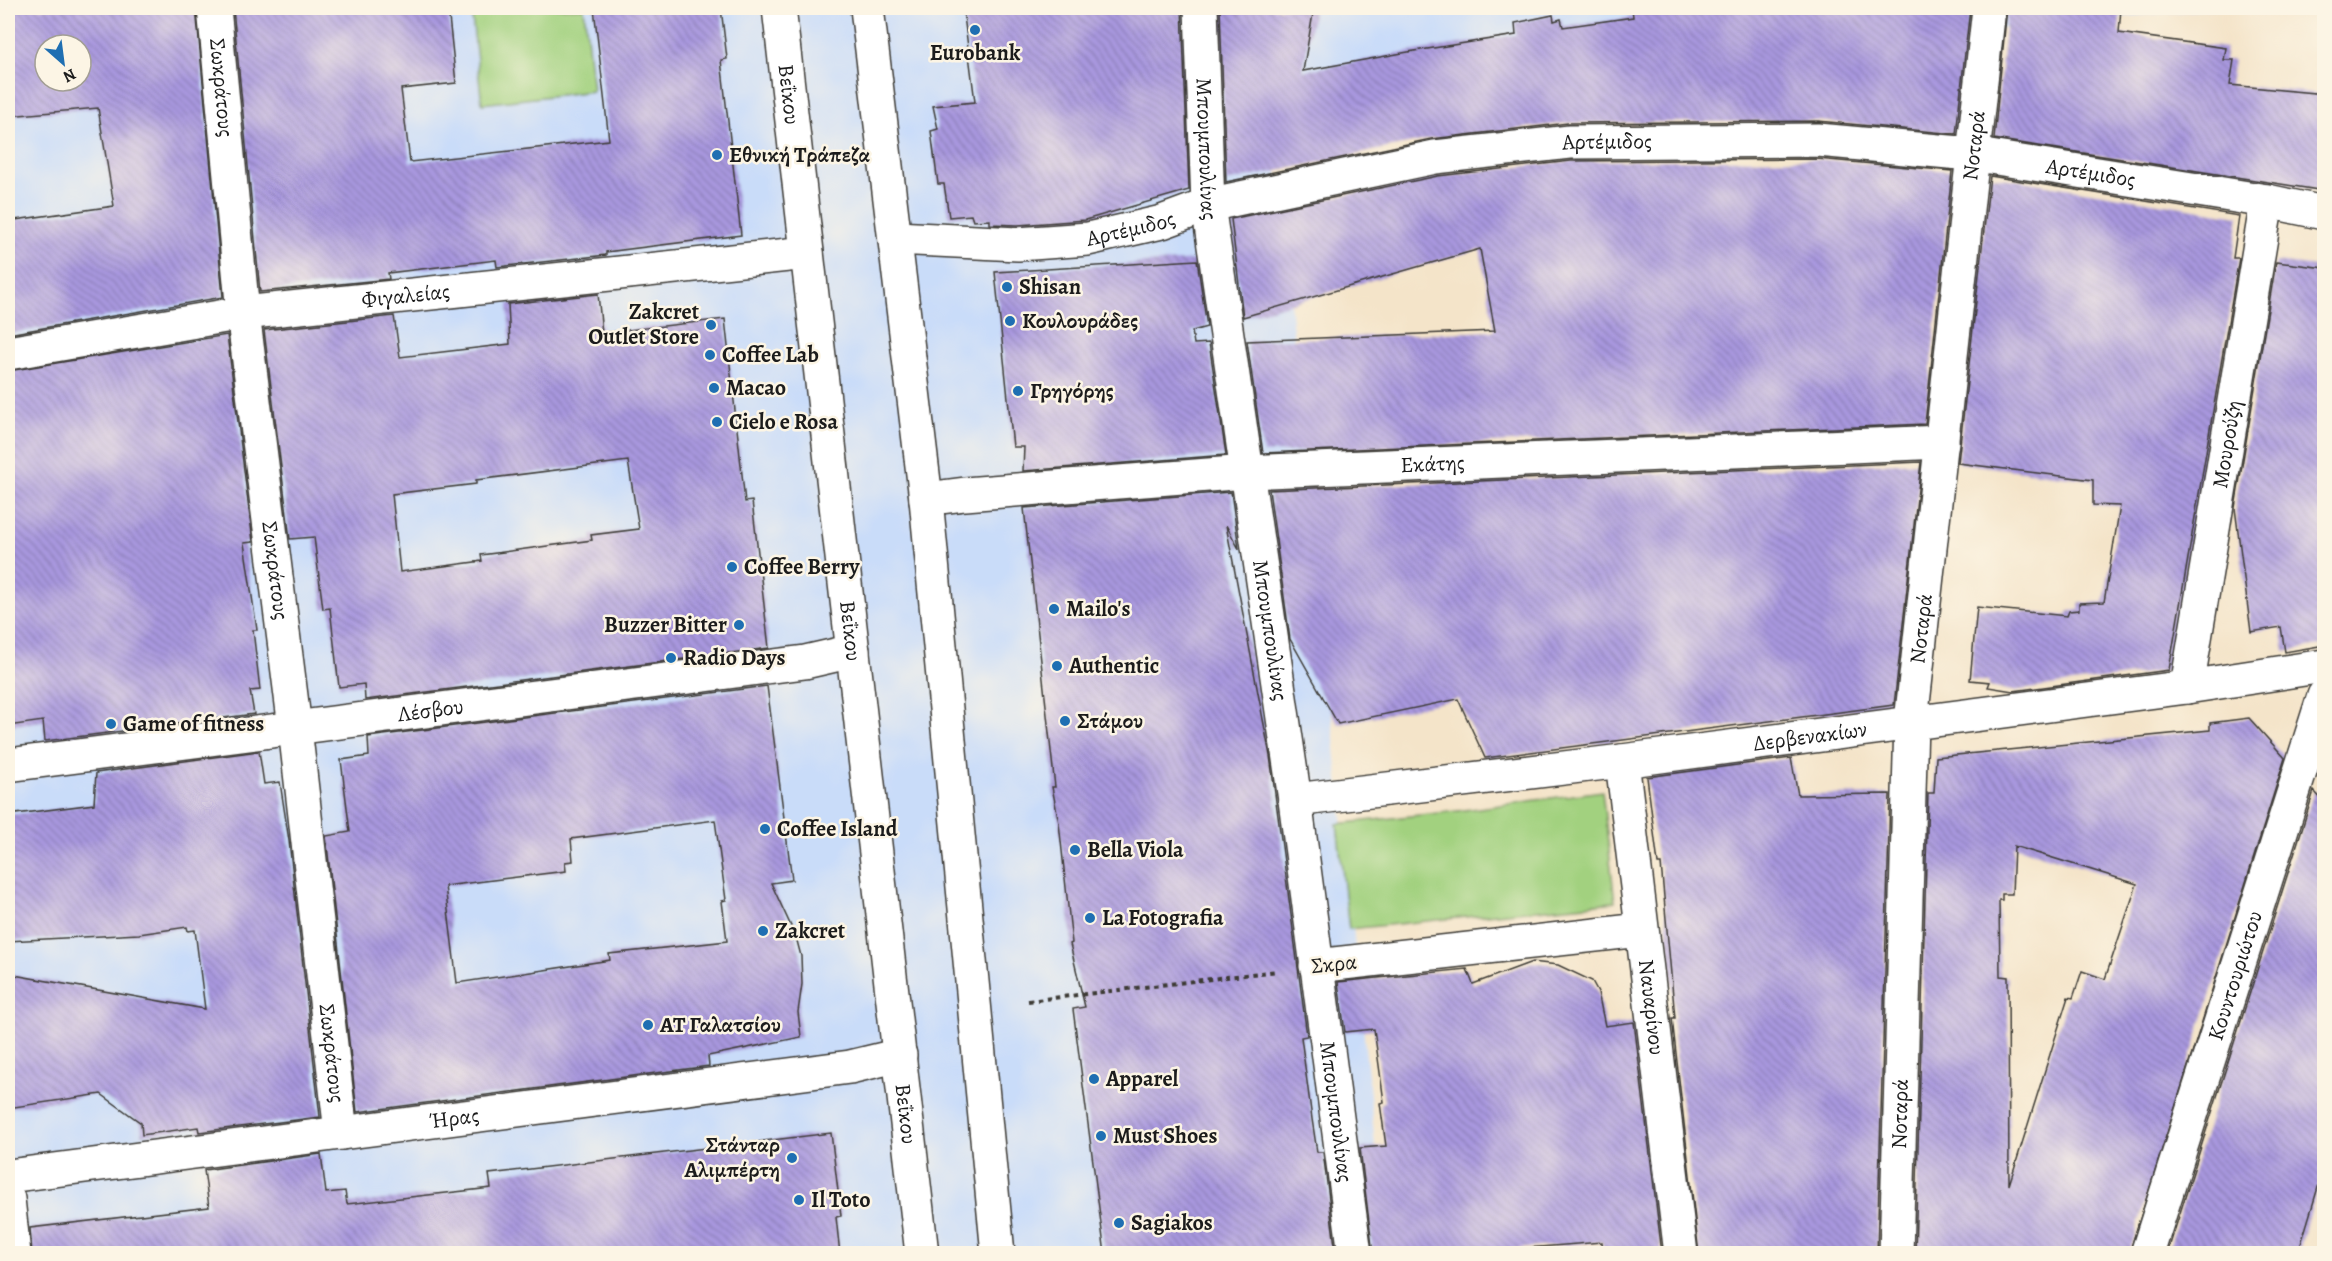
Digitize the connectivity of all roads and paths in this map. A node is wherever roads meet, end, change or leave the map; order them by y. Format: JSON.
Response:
{"nodes":[{"id":1,"x":214,"y":8,"type":"edge"},
{"id":2,"x":778,"y":8,"type":"edge"},
{"id":3,"x":867,"y":8,"type":"edge"},
{"id":4,"x":1201,"y":8,"type":"edge"},
{"id":5,"x":1989,"y":8,"type":"edge"},
{"id":6,"x":1971,"y":154,"type":"junction"},
{"id":7,"x":2267,"y":201,"type":"junction"},
{"id":8,"x":1208,"y":205,"type":"junction"},
{"id":9,"x":2325,"y":213,"type":"edge"},
{"id":10,"x":895,"y":238,"type":"junction"},
{"id":11,"x":807,"y":253,"type":"junction"},
{"id":12,"x":243,"y":313,"type":"junction"},
{"id":13,"x":8,"y":353,"type":"edge"},
{"id":14,"x":1942,"y":442,"type":"junction"},
{"id":15,"x":1247,"y":472,"type":"junction"},
{"id":16,"x":926,"y":499,"type":"junction"},
{"id":17,"x":853,"y":651,"type":"junction"},
{"id":18,"x":2325,"y":666,"type":"edge"},
{"id":19,"x":2187,"y":687,"type":"junction"},
{"id":20,"x":2325,"y":696,"type":"edge"},
{"id":21,"x":1911,"y":722,"type":"junction"},
{"id":22,"x":295,"y":728,"type":"junction"},
{"id":23,"x":1622,"y":760,"type":"junction"},
{"id":24,"x":8,"y":765,"type":"edge"},
{"id":25,"x":1295,"y":800,"type":"junction"},
{"id":26,"x":1641,"y":930,"type":"junction"},
{"id":27,"x":1316,"y":966,"type":"junction"},
{"id":28,"x":1028,"y":1001,"type":"dead end"},
{"id":29,"x":900,"y":1055,"type":"junction"},
{"id":30,"x":341,"y":1133,"type":"junction"},
{"id":31,"x":8,"y":1176,"type":"edge"},
{"id":32,"x":8,"y":1199,"type":"edge"},
{"id":33,"x":14,"y":1254,"type":"edge"},
{"id":34,"x":922,"y":1254,"type":"edge"},
{"id":35,"x":998,"y":1254,"type":"edge"},
{"id":36,"x":1355,"y":1254,"type":"edge"},
{"id":37,"x":1681,"y":1254,"type":"edge"},
{"id":38,"x":1896,"y":1254,"type":"edge"},
{"id":39,"x":2147,"y":1254,"type":"edge"}],
"edges":[{"from":1,"to":12,"type":"street","name":"Σωκράτους"},
{"from":2,"to":11,"type":"street","name":"Βεΐκου"},
{"from":3,"to":10,"type":"street"},
{"from":4,"to":8,"type":"street","name":"Μπουμπουλίνας"},
{"from":5,"to":6,"type":"street","name":"Νοταρά"},
{"from":6,"to":7,"type":"street","name":"Αρτέμιδος"},
{"from":6,"to":8,"type":"street","name":"Αρτέμιδος"},
{"from":6,"to":14,"type":"street","name":"Νοταρά"},
{"from":7,"to":9,"type":"street","name":"Αρτέμιδος"},
{"from":7,"to":19,"type":"street","name":"Μουρούζη"},
{"from":8,"to":10,"type":"street","name":"Αρτέμιδος"},
{"from":8,"to":15,"type":"street","name":"Μπουμπουλίνας"},
{"from":10,"to":16,"type":"street"},
{"from":11,"to":12,"type":"street","name":"Φιγαλείας"},
{"from":11,"to":17,"type":"street","name":"Βεΐκου"},
{"from":12,"to":13,"type":"street","name":"Φιγαλείας"},
{"from":12,"to":22,"type":"street","name":"Σωκράτους"},
{"from":14,"to":15,"type":"street","name":"Εκάτης"},
{"from":14,"to":21,"type":"street","name":"Νοταρά"},
{"from":15,"to":16,"type":"street","name":"Εκάτης"},
{"from":15,"to":25,"type":"street","name":"Μπουμπουλίνας"},
{"from":16,"to":35,"type":"street"},
{"from":17,"to":22,"type":"street","name":"Λέσβου"},
{"from":17,"to":29,"type":"street","name":"Βεΐκου"},
{"from":18,"to":19,"type":"street","name":"Δερβενακίων"},
{"from":19,"to":21,"type":"street","name":"Δερβενακίων"},
{"from":20,"to":39,"type":"street","name":"Κουντουριώτου"},
{"from":21,"to":23,"type":"street","name":"Δερβενακίων"},
{"from":21,"to":38,"type":"street","name":"Νοταρά"},
{"from":22,"to":24,"type":"street","name":"Λέσβου"},
{"from":22,"to":30,"type":"street","name":"Σωκράτους"},
{"from":23,"to":25,"type":"street","name":"Δερβενακίων"},
{"from":23,"to":26,"type":"street","name":"Ναυαρίνου"},
{"from":25,"to":27,"type":"street","name":"Μπουμπουλίνας"},
{"from":26,"to":27,"type":"street","name":"Σκρα"},
{"from":26,"to":37,"type":"street","name":"Ναυαρίνου"},
{"from":27,"to":28,"type":"path","name":"Σκρα"},
{"from":27,"to":36,"type":"street","name":"Μπουμπουλίνας"},
{"from":29,"to":30,"type":"street","name":"Ήρας"},
{"from":29,"to":34,"type":"street","name":"Βεΐκου"},
{"from":30,"to":31,"type":"street","name":"Ήρας"},
{"from":32,"to":33,"type":"street"}]}
